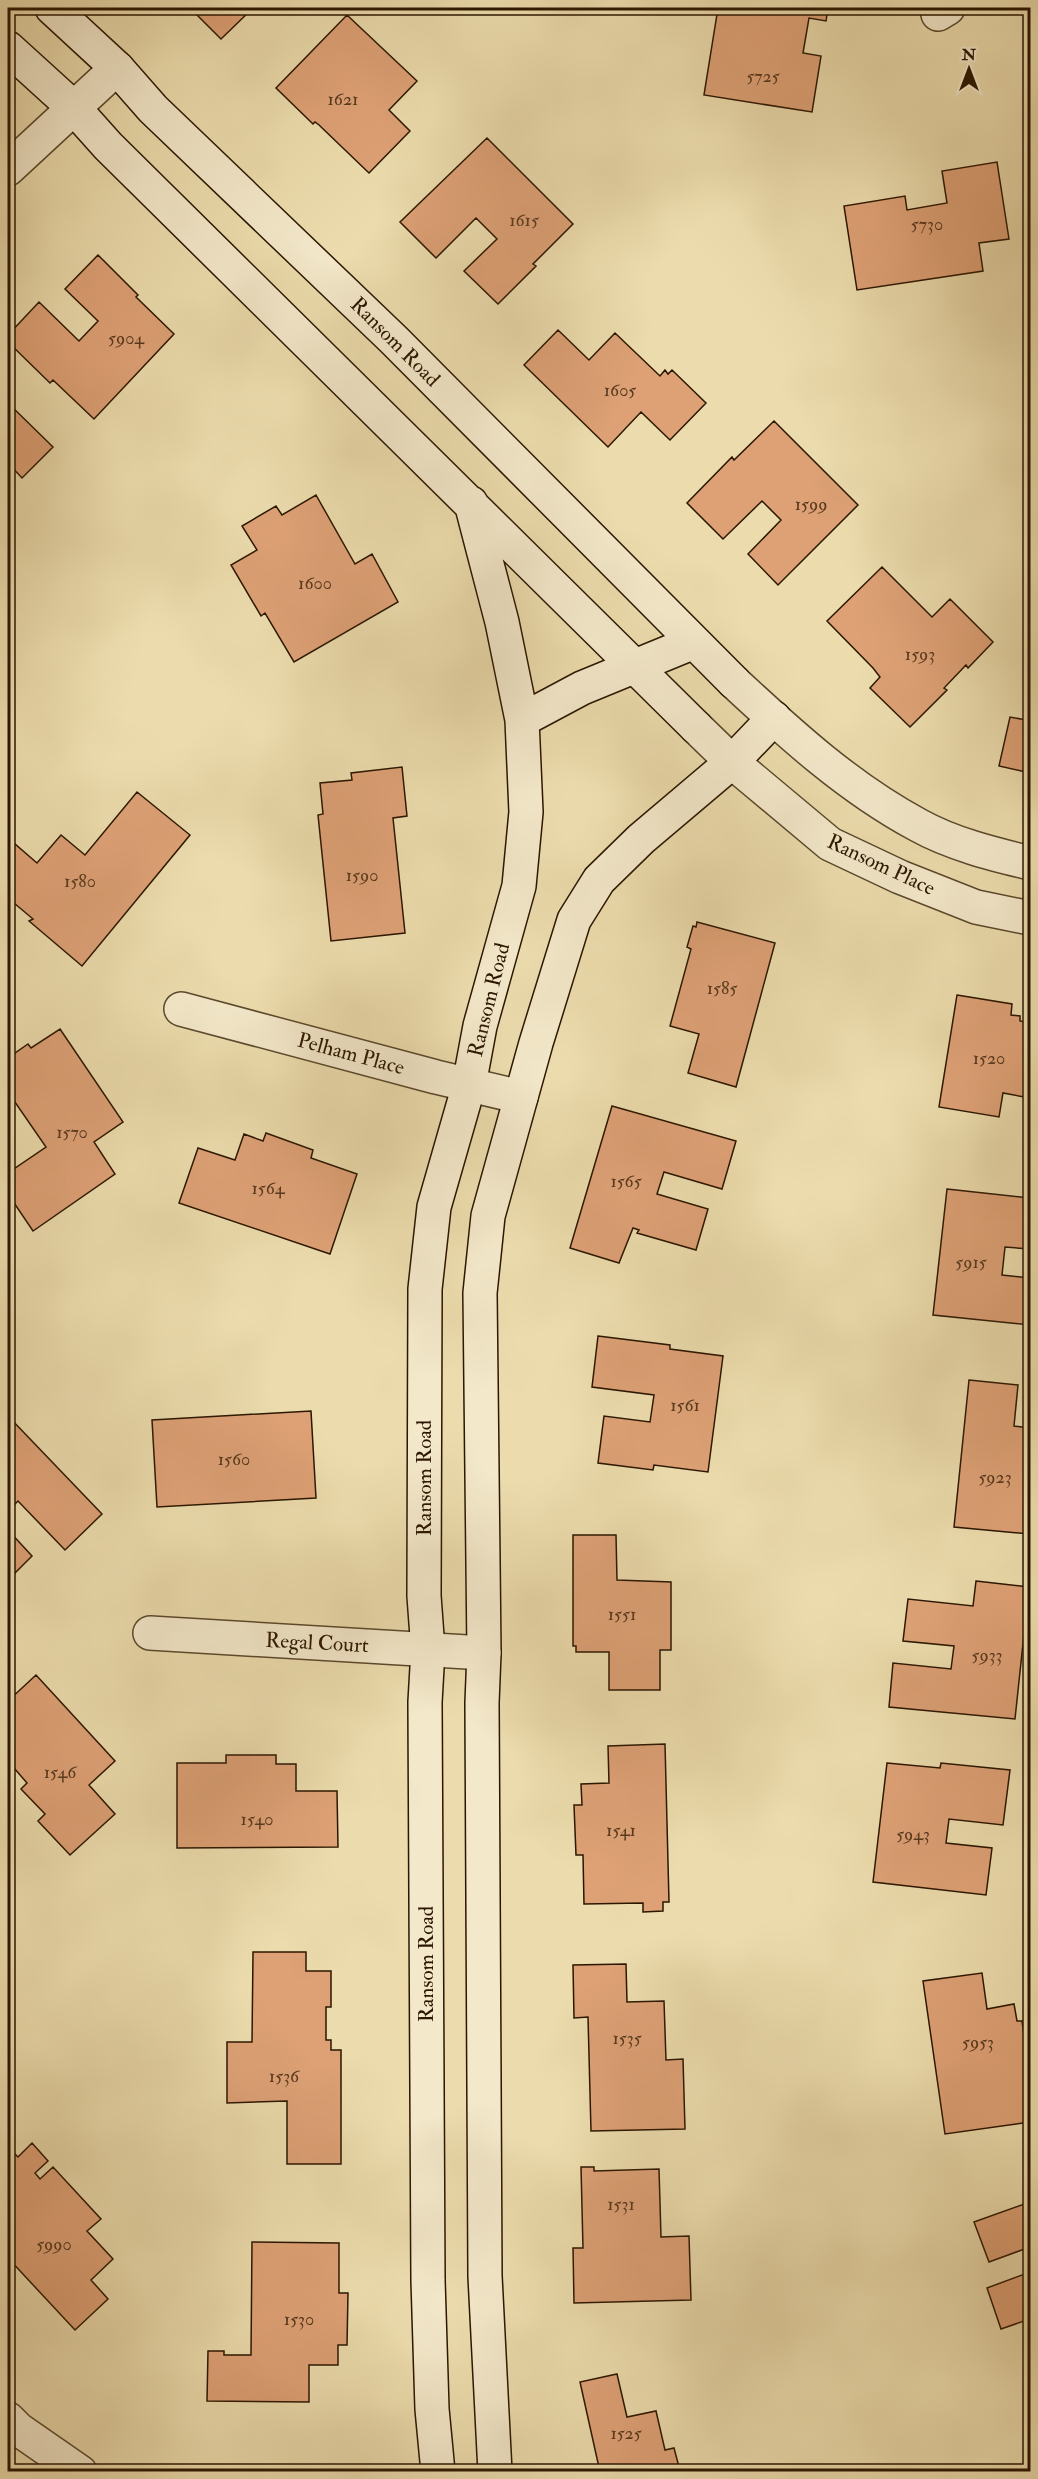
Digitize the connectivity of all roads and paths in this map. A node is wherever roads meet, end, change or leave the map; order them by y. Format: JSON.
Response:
{"nodes":[{"id":1,"x":52,"y":8,"type":"edge"},
{"id":2,"x":8,"y":48,"type":"edge"},
{"id":3,"x":117,"y":68,"type":"junction"},
{"id":4,"x":74,"y":108,"type":"junction"},
{"id":5,"x":8,"y":169,"type":"edge"},
{"id":6,"x":471,"y":503,"type":"junction"},
{"id":7,"x":694,"y":642,"type":"junction"},
{"id":8,"x":634,"y":665,"type":"junction"},
{"id":9,"x":774,"y":718,"type":"junction"},
{"id":10,"x":522,"y":720,"type":"junction"},
{"id":11,"x":732,"y":762,"type":"junction"},
{"id":12,"x":1030,"y":863,"type":"edge"},
{"id":13,"x":1030,"y":918,"type":"edge"},
{"id":14,"x":181,"y":1009,"type":"dead end"},
{"id":15,"x":469,"y":1085,"type":"junction"},
{"id":16,"x":521,"y":1097,"type":"junction"},
{"id":17,"x":150,"y":1633,"type":"dead end"},
{"id":18,"x":428,"y":1650,"type":"junction"},
{"id":19,"x":484,"y":1653,"type":"junction"},
{"id":20,"x":8,"y":2419,"type":"edge"},
{"id":21,"x":80,"y":2472,"type":"edge"},
{"id":22,"x":438,"y":2472,"type":"edge"},
{"id":23,"x":495,"y":2472,"type":"edge"}],
"edges":[{"from":1,"to":3,"type":"street","name":"Ransom Road"},
{"from":2,"to":4,"type":"street"},
{"from":3,"to":4,"type":"street"},
{"from":3,"to":7,"type":"street","name":"Ransom Road"},
{"from":4,"to":5,"type":"street"},
{"from":4,"to":6,"type":"street"},
{"from":6,"to":8,"type":"street"},
{"from":6,"to":10,"type":"street","name":"Ransom Road"},
{"from":7,"to":8,"type":"street"},
{"from":7,"to":9,"type":"street","name":"Ransom Road"},
{"from":8,"to":10,"type":"street"},
{"from":8,"to":11,"type":"street","name":"Ransom Place"},
{"from":9,"to":11,"type":"street"},
{"from":9,"to":12,"type":"street"},
{"from":10,"to":15,"type":"street","name":"Ransom Road"},
{"from":11,"to":13,"type":"street","name":"Ransom Place"},
{"from":11,"to":16,"type":"street"},
{"from":14,"to":15,"type":"street","name":"Pelham Place"},
{"from":15,"to":16,"type":"street","name":"Pelham Place"},
{"from":15,"to":18,"type":"street","name":"Ransom Road"},
{"from":16,"to":19,"type":"street"},
{"from":17,"to":18,"type":"street","name":"Regal Court"},
{"from":18,"to":19,"type":"street","name":"Regal Court"},
{"from":18,"to":22,"type":"street","name":"Ransom Road"},
{"from":19,"to":23,"type":"street"},
{"from":20,"to":21,"type":"street"}]}
